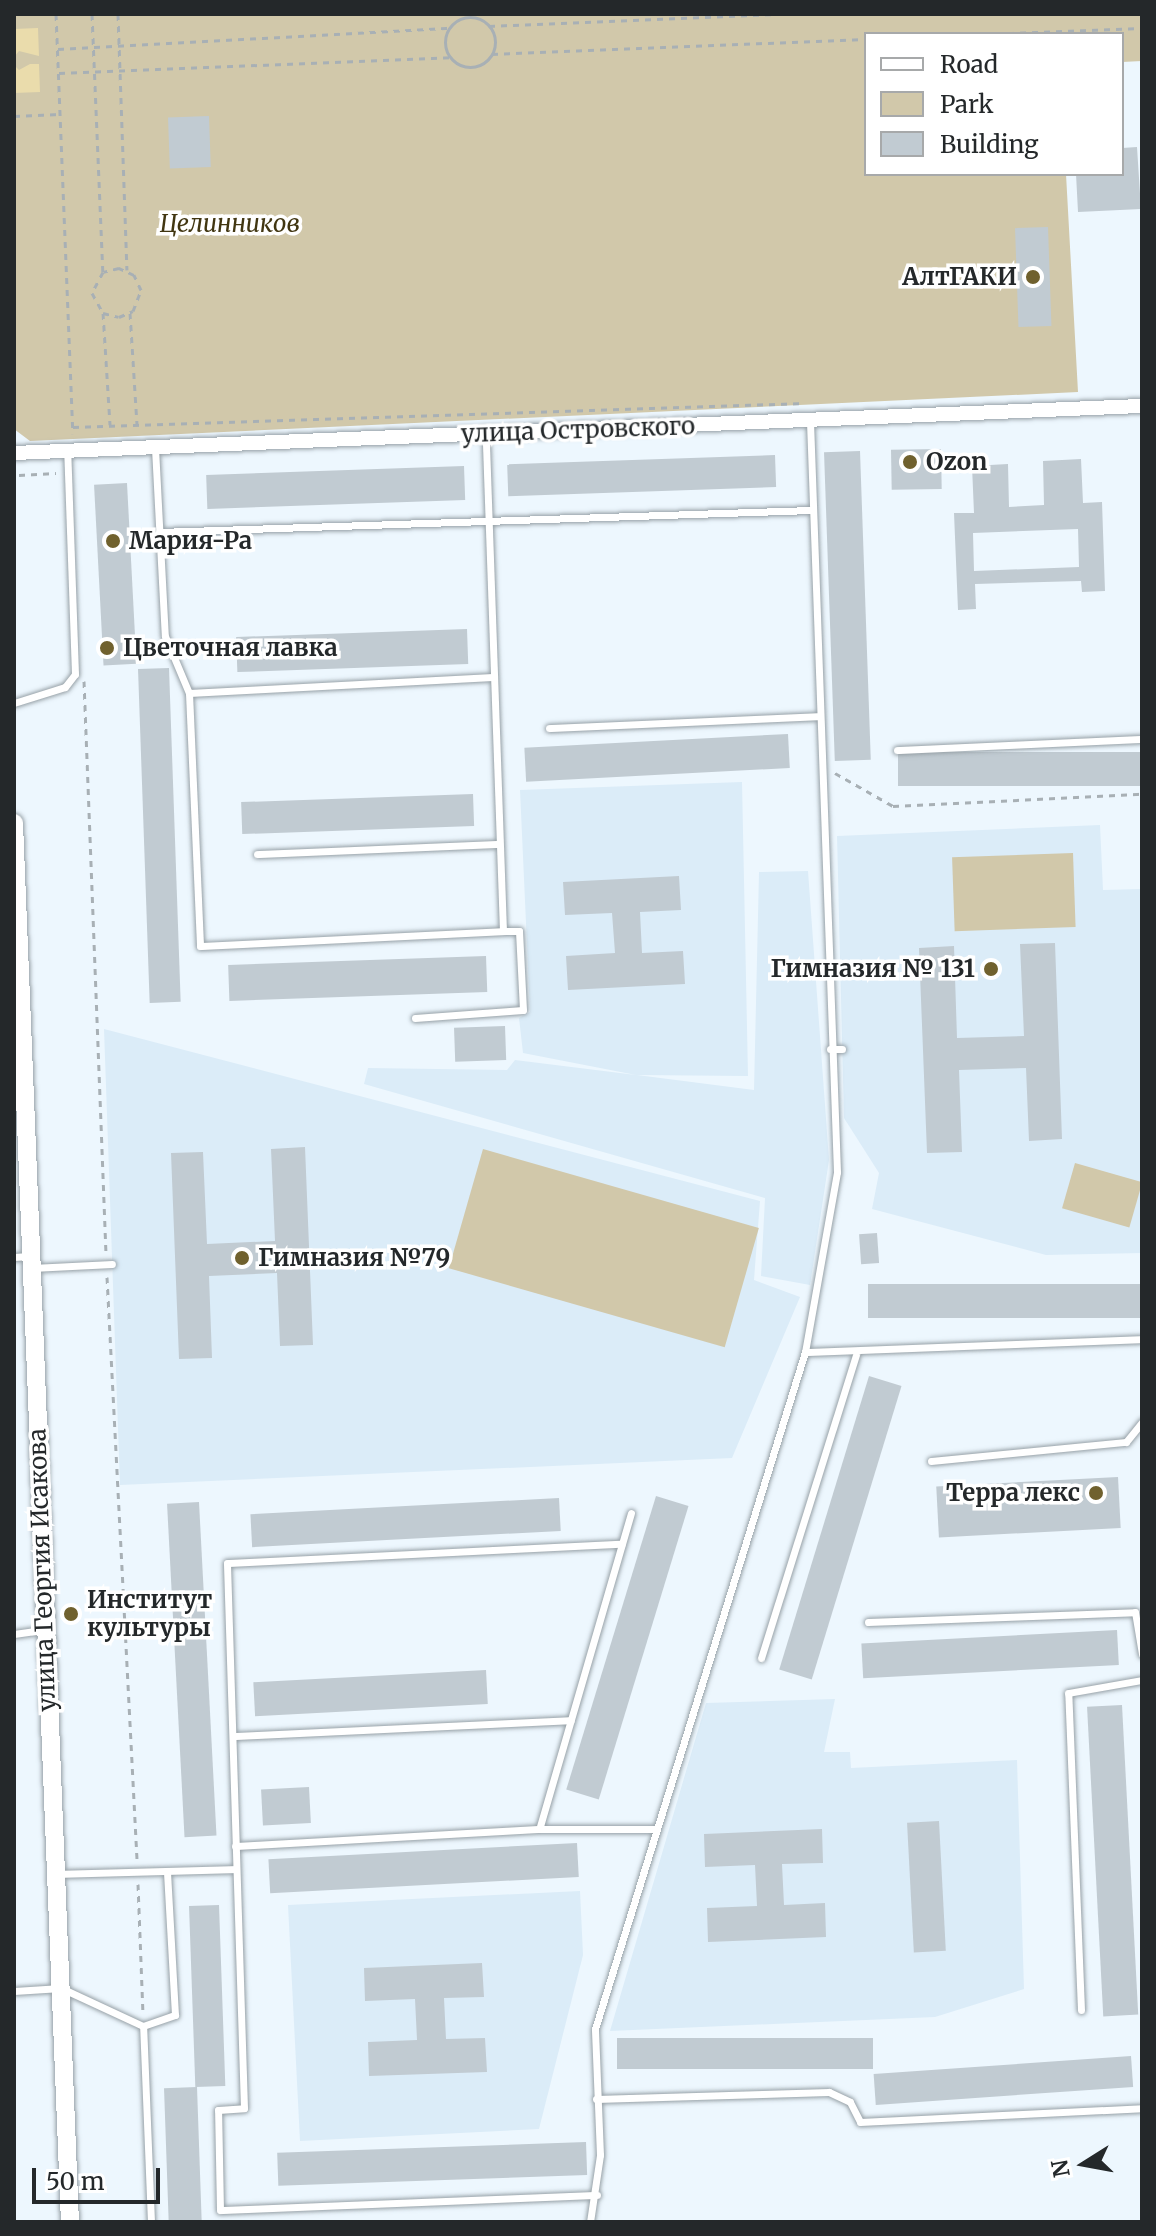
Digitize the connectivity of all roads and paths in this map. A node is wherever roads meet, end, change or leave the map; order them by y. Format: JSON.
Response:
{"nodes":[{"id":1,"x":56,"y":14,"type":"edge"},
{"id":2,"x":92,"y":14,"type":"edge"},
{"id":3,"x":118,"y":14,"type":"edge"},
{"id":4,"x":772,"y":14,"type":"edge"},
{"id":5,"x":489,"y":26,"type":"junction"},
{"id":6,"x":450,"y":28,"type":"junction"},
{"id":7,"x":1142,"y":28,"type":"edge"},
{"id":8,"x":1037,"y":32,"type":"edge"},
{"id":9,"x":864,"y":39,"type":"edge"},
{"id":10,"x":119,"y":47,"type":"junction"},
{"id":11,"x":94,"y":48,"type":"junction"},
{"id":12,"x":58,"y":49,"type":"junction"},
{"id":13,"x":492,"y":54,"type":"junction"},
{"id":14,"x":451,"y":57,"type":"junction"},
{"id":15,"x":120,"y":71,"type":"junction"},
{"id":16,"x":95,"y":72,"type":"junction"},
{"id":17,"x":59,"y":73,"type":"junction"},
{"id":18,"x":60,"y":114,"type":"junction"},
{"id":19,"x":14,"y":116,"type":"edge"},
{"id":20,"x":127,"y":270,"type":"junction"},
{"id":21,"x":103,"y":272,"type":"junction"},
{"id":22,"x":103,"y":313,"type":"junction"},
{"id":23,"x":130,"y":313,"type":"junction"},
{"id":24,"x":806,"y":403,"type":"dead end"},
{"id":25,"x":1142,"y":406,"type":"edge"},
{"id":26,"x":810,"y":421,"type":"junction"},
{"id":27,"x":137,"y":424,"type":"junction"},
{"id":28,"x":110,"y":425,"type":"junction"},
{"id":29,"x":73,"y":427,"type":"junction"},
{"id":30,"x":486,"y":434,"type":"junction"},
{"id":31,"x":155,"y":446,"type":"junction"},
{"id":32,"x":70,"y":450,"type":"junction"},
{"id":33,"x":14,"y":453,"type":"edge"},
{"id":34,"x":67,"y":472,"type":"junction"},
{"id":35,"x":19,"y":475,"type":"dead end"},
{"id":36,"x":813,"y":510,"type":"junction"},
{"id":37,"x":489,"y":520,"type":"junction"},
{"id":38,"x":159,"y":532,"type":"junction"},
{"id":39,"x":84,"y":672,"type":"dead end"},
{"id":40,"x":493,"y":677,"type":"junction"},
{"id":41,"x":189,"y":693,"type":"junction"},
{"id":42,"x":14,"y":703,"type":"edge"},
{"id":43,"x":819,"y":716,"type":"junction"},
{"id":44,"x":549,"y":728,"type":"dead end"},
{"id":45,"x":1142,"y":739,"type":"edge"},
{"id":46,"x":897,"y":750,"type":"dead end"},
{"id":47,"x":821,"y":761,"type":"junction"},
{"id":48,"x":1142,"y":794,"type":"edge"},
{"id":49,"x":14,"y":823,"type":"edge"},
{"id":50,"x":499,"y":844,"type":"junction"},
{"id":51,"x":257,"y":854,"type":"dead end"},
{"id":52,"x":16,"y":903,"type":"edge"},
{"id":53,"x":503,"y":931,"type":"junction"},
{"id":54,"x":415,"y":1018,"type":"dead end"},
{"id":55,"x":830,"y":1049,"type":"junction"},
{"id":56,"x":842,"y":1049,"type":"dead end"},
{"id":57,"x":24,"y":1260,"type":"edge"},
{"id":58,"x":109,"y":1264,"type":"junction"},
{"id":59,"x":1142,"y":1339,"type":"edge"},
{"id":60,"x":805,"y":1352,"type":"junction"},
{"id":61,"x":856,"y":1354,"type":"junction"},
{"id":62,"x":1142,"y":1422,"type":"edge"},
{"id":63,"x":931,"y":1461,"type":"dead end"},
{"id":64,"x":631,"y":1513,"type":"dead end"},
{"id":65,"x":622,"y":1544,"type":"junction"},
{"id":66,"x":868,"y":1622,"type":"dead end"},
{"id":67,"x":44,"y":1630,"type":"junction"},
{"id":68,"x":14,"y":1634,"type":"edge"},
{"id":69,"x":1142,"y":1654,"type":"edge"},
{"id":70,"x":761,"y":1658,"type":"dead end"},
{"id":71,"x":1142,"y":1680,"type":"edge"},
{"id":72,"x":571,"y":1720,"type":"junction"},
{"id":73,"x":234,"y":1736,"type":"junction"},
{"id":74,"x":539,"y":1829,"type":"junction"},
{"id":75,"x":655,"y":1829,"type":"junction"},
{"id":76,"x":235,"y":1846,"type":"junction"},
{"id":77,"x":235,"y":1869,"type":"junction"},
{"id":78,"x":167,"y":1871,"type":"junction"},
{"id":79,"x":138,"y":1872,"type":"junction"},
{"id":80,"x":56,"y":1874,"type":"junction"},
{"id":81,"x":61,"y":1988,"type":"junction"},
{"id":82,"x":14,"y":1991,"type":"edge"},
{"id":83,"x":1081,"y":2010,"type":"dead end"},
{"id":84,"x":143,"y":2026,"type":"junction"},
{"id":85,"x":596,"y":2099,"type":"junction"},
{"id":86,"x":1142,"y":2108,"type":"edge"},
{"id":87,"x":597,"y":2195,"type":"junction"},
{"id":88,"x":220,"y":2210,"type":"junction"},
{"id":89,"x":70,"y":2222,"type":"edge"},
{"id":90,"x":151,"y":2222,"type":"edge"},
{"id":91,"x":220,"y":2222,"type":"edge"},
{"id":92,"x":590,"y":2222,"type":"edge"}],
"edges":[{"from":1,"to":12,"type":"path"},
{"from":2,"to":11,"type":"path"},
{"from":3,"to":10,"type":"path"},
{"from":4,"to":5,"type":"path"},
{"from":5,"to":6,"type":"path"},
{"from":5,"to":13,"type":"path"},
{"from":6,"to":10,"type":"path"},
{"from":6,"to":14,"type":"path"},
{"from":7,"to":8,"type":"path"},
{"from":9,"to":13,"type":"path"},
{"from":10,"to":11,"type":"path"},
{"from":10,"to":15,"type":"path"},
{"from":11,"to":12,"type":"path"},
{"from":11,"to":16,"type":"path"},
{"from":12,"to":17,"type":"path"},
{"from":13,"to":14,"type":"path"},
{"from":14,"to":15,"type":"path"},
{"from":15,"to":16,"type":"path"},
{"from":15,"to":20,"type":"path"},
{"from":16,"to":17,"type":"path"},
{"from":16,"to":21,"type":"path"},
{"from":17,"to":18,"type":"path"},
{"from":18,"to":19,"type":"path"},
{"from":18,"to":29,"type":"path"},
{"from":20,"to":21,"type":"path"},
{"from":20,"to":23,"type":"path"},
{"from":21,"to":22,"type":"path"},
{"from":22,"to":23,"type":"path"},
{"from":22,"to":28,"type":"path"},
{"from":23,"to":27,"type":"path"},
{"from":24,"to":27,"type":"path"},
{"from":25,"to":26,"type":"street","name":"улица Островского"},
{"from":26,"to":30,"type":"street","name":"улица Островского"},
{"from":26,"to":36,"type":"lane"},
{"from":27,"to":28,"type":"path"},
{"from":28,"to":29,"type":"path"},
{"from":29,"to":32,"type":"path"},
{"from":30,"to":31,"type":"street","name":"улица Островского"},
{"from":30,"to":37,"type":"lane"},
{"from":31,"to":32,"type":"street","name":"улица Островского"},
{"from":31,"to":38,"type":"lane"},
{"from":32,"to":33,"type":"street","name":"улица Островского"},
{"from":32,"to":34,"type":"lane"},
{"from":34,"to":35,"type":"path"},
{"from":34,"to":42,"type":"lane"},
{"from":36,"to":37,"type":"lane"},
{"from":36,"to":43,"type":"lane"},
{"from":37,"to":38,"type":"lane"},
{"from":37,"to":40,"type":"lane"},
{"from":38,"to":41,"type":"lane"},
{"from":39,"to":58,"type":"path"},
{"from":40,"to":41,"type":"lane"},
{"from":40,"to":50,"type":"lane"},
{"from":41,"to":53,"type":"lane"},
{"from":43,"to":44,"type":"lane"},
{"from":43,"to":47,"type":"lane"},
{"from":45,"to":46,"type":"lane"},
{"from":47,"to":48,"type":"path"},
{"from":47,"to":55,"type":"lane"},
{"from":49,"to":52,"type":"street","name":"улица Георгия Исакова"},
{"from":50,"to":51,"type":"lane"},
{"from":50,"to":53,"type":"lane"},
{"from":52,"to":57,"type":"street","name":"улица Георгия Исакова"},
{"from":53,"to":54,"type":"lane"},
{"from":55,"to":56,"type":"lane"},
{"from":55,"to":60,"type":"lane"},
{"from":57,"to":58,"type":"lane"},
{"from":57,"to":67,"type":"street","name":"улица Георгия Исакова"},
{"from":58,"to":79,"type":"path"},
{"from":59,"to":61,"type":"lane"},
{"from":60,"to":61,"type":"lane"},
{"from":60,"to":75,"type":"lane"},
{"from":61,"to":70,"type":"lane"},
{"from":62,"to":63,"type":"lane"},
{"from":64,"to":65,"type":"lane"},
{"from":65,"to":72,"type":"lane"},
{"from":65,"to":73,"type":"lane"},
{"from":66,"to":69,"type":"lane"},
{"from":67,"to":68,"type":"lane"},
{"from":67,"to":80,"type":"street","name":"улица Георгия Исакова"},
{"from":71,"to":83,"type":"lane"},
{"from":72,"to":73,"type":"lane"},
{"from":72,"to":74,"type":"lane"},
{"from":73,"to":76,"type":"lane"},
{"from":74,"to":75,"type":"lane"},
{"from":74,"to":76,"type":"lane"},
{"from":75,"to":85,"type":"lane"},
{"from":76,"to":77,"type":"lane"},
{"from":77,"to":78,"type":"lane"},
{"from":77,"to":88,"type":"lane"},
{"from":78,"to":79,"type":"lane"},
{"from":78,"to":84,"type":"lane"},
{"from":79,"to":80,"type":"lane"},
{"from":79,"to":84,"type":"path"},
{"from":80,"to":81,"type":"street","name":"улица Георгия Исакова"},
{"from":81,"to":82,"type":"lane"},
{"from":81,"to":84,"type":"lane"},
{"from":81,"to":89,"type":"street","name":"улица Георгия Исакова"},
{"from":84,"to":90,"type":"lane"},
{"from":85,"to":86,"type":"lane"},
{"from":85,"to":87,"type":"lane"},
{"from":87,"to":88,"type":"lane"},
{"from":87,"to":92,"type":"lane"},
{"from":88,"to":91,"type":"lane"}]}
